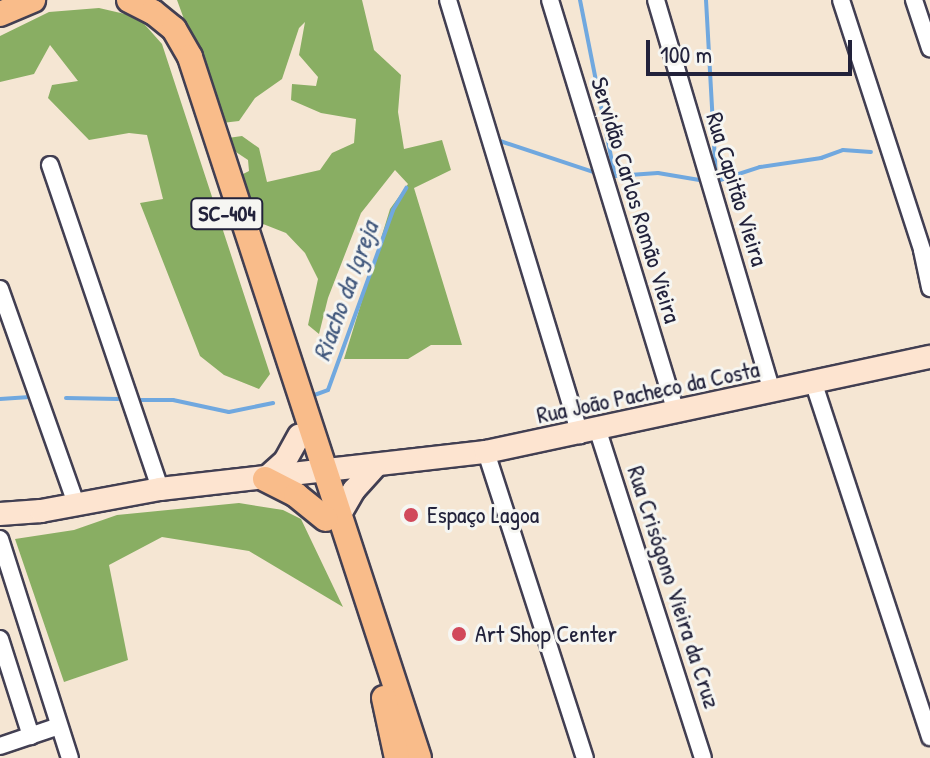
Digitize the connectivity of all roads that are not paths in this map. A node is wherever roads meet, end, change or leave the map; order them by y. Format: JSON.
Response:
{"nodes":[{"id":1,"x":33,"y":0,"type":"edge"},
{"id":2,"x":448,"y":0,"type":"edge"},
{"id":3,"x":550,"y":0,"type":"edge"},
{"id":4,"x":656,"y":0,"type":"edge"},
{"id":5,"x":841,"y":0,"type":"edge"},
{"id":6,"x":914,"y":0,"type":"edge"},
{"id":7,"x":132,"y":1,"type":"edge"},
{"id":8,"x":0,"y":14,"type":"edge"},
{"id":9,"x":930,"y":48,"type":"edge"},
{"id":10,"x":50,"y":165,"type":"dead end"},
{"id":11,"x":930,"y":288,"type":"edge"},
{"id":12,"x":0,"y":289,"type":"edge"},
{"id":13,"x":930,"y":357,"type":"edge"},
{"id":14,"x":813,"y":381,"type":"junction"},
{"id":15,"x":772,"y":391,"type":"junction"},
{"id":16,"x":676,"y":413,"type":"junction"},
{"id":17,"x":589,"y":433,"type":"junction"},
{"id":18,"x":299,"y":436,"type":"junction"},
{"id":19,"x":486,"y":452,"type":"junction"},
{"id":20,"x":375,"y":467,"type":"junction"},
{"id":21,"x":319,"y":473,"type":"junction"},
{"id":22,"x":265,"y":479,"type":"junction"},
{"id":23,"x":160,"y":489,"type":"junction"},
{"id":24,"x":76,"y":504,"type":"junction"},
{"id":25,"x":0,"y":514,"type":"edge"},
{"id":26,"x":333,"y":516,"type":"junction"},
{"id":27,"x":0,"y":539,"type":"edge"},
{"id":28,"x":0,"y":639,"type":"edge"},
{"id":29,"x":59,"y":726,"type":"junction"},
{"id":30,"x":31,"y":736,"type":"junction"},
{"id":31,"x":930,"y":737,"type":"edge"},
{"id":32,"x":0,"y":746,"type":"edge"},
{"id":33,"x":70,"y":758,"type":"edge"},
{"id":34,"x":397,"y":758,"type":"edge"},
{"id":35,"x":419,"y":758,"type":"edge"},
{"id":36,"x":585,"y":758,"type":"edge"},
{"id":37,"x":703,"y":758,"type":"edge"}],
"edges":[{"from":1,"to":8,"type":"main road"},
{"from":2,"to":17,"type":"street","name":"Rua Crisógono Vieira da Cruz"},
{"from":3,"to":16,"type":"street","name":"Servidão Carlos Romão Vieira"},
{"from":4,"to":15,"type":"street","name":"Rua Capitão Vieira"},
{"from":5,"to":11,"type":"street"},
{"from":6,"to":9,"type":"street"},
{"from":7,"to":18,"type":"main road","number":"SC-404"},
{"from":7,"to":21,"type":"main road","number":"SC-404"},
{"from":10,"to":23,"type":"street"},
{"from":12,"to":24,"type":"street"},
{"from":13,"to":14,"type":"street","name":"Rua João Pacheco da Costa"},
{"from":14,"to":15,"type":"street","name":"Rua João Pacheco da Costa"},
{"from":14,"to":31,"type":"street"},
{"from":15,"to":16,"type":"street","name":"Rua João Pacheco da Costa"},
{"from":16,"to":17,"type":"street","name":"Rua João Pacheco da Costa"},
{"from":17,"to":19,"type":"street","name":"Rua João Pacheco da Costa"},
{"from":17,"to":37,"type":"street","name":"Rua Crisógono Vieira da Cruz"},
{"from":18,"to":21,"type":"main road","number":"SC-404"},
{"from":18,"to":22,"type":"street"},
{"from":19,"to":20,"type":"street","name":"Rua João Pacheco da Costa"},
{"from":19,"to":36,"type":"street"},
{"from":20,"to":21,"type":"street","name":"Rua João Pacheco da Costa"},
{"from":20,"to":26,"type":"street"},
{"from":21,"to":22,"type":"street","name":"Rua João Pacheco da Costa"},
{"from":21,"to":26,"type":"main road"},
{"from":22,"to":23,"type":"street","name":"Rua João Pacheco da Costa"},
{"from":22,"to":26,"type":"main road"},
{"from":23,"to":24,"type":"street","name":"Rua João Pacheco da Costa"},
{"from":24,"to":25,"type":"street","name":"Rua João Pacheco da Costa"},
{"from":26,"to":34,"type":"main road"},
{"from":26,"to":35,"type":"main road"},
{"from":27,"to":29,"type":"street"},
{"from":28,"to":30,"type":"street"},
{"from":29,"to":30,"type":"street"},
{"from":29,"to":33,"type":"street"},
{"from":30,"to":32,"type":"street"}]}
